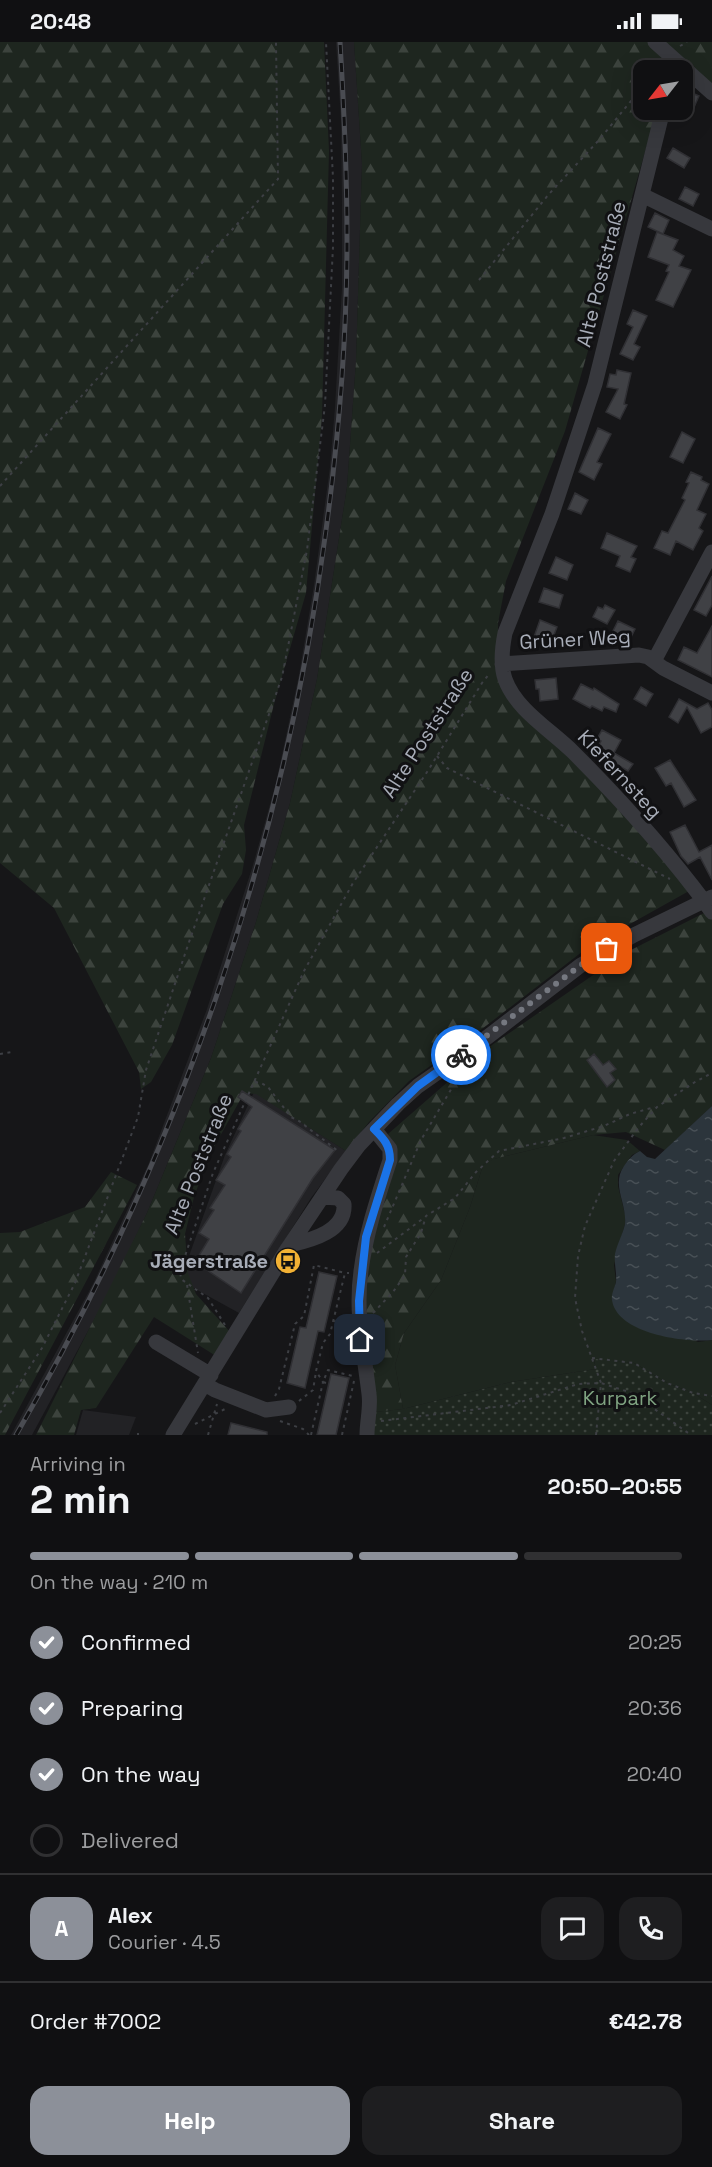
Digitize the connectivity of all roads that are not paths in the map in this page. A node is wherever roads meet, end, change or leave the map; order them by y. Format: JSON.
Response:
{"nodes":[{"id":1,"x":655,"y":42,"type":"edge"},
{"id":2,"x":667,"y":54,"type":"junction"},
{"id":3,"x":668,"y":60,"type":"edge"},
{"id":4,"x":712,"y":93,"type":"edge"},
{"id":5,"x":661,"y":120,"type":"edge"},
{"id":6,"x":642,"y":195,"type":"junction"},
{"id":7,"x":712,"y":229,"type":"edge"},
{"id":8,"x":712,"y":552,"type":"edge"},
{"id":9,"x":654,"y":661,"type":"junction"},
{"id":10,"x":502,"y":664,"type":"junction"},
{"id":11,"x":712,"y":693,"type":"edge"},
{"id":12,"x":709,"y":904,"type":"edge"},
{"id":13,"x":374,"y":1129,"type":"junction"},
{"id":14,"x":322,"y":1197,"type":"junction"},
{"id":15,"x":290,"y":1245,"type":"junction"},
{"id":16,"x":156,"y":1342,"type":"dead end"},
{"id":17,"x":205,"y":1376,"type":"junction"},
{"id":18,"x":289,"y":1407,"type":"road end"},
{"id":19,"x":367,"y":1429,"type":"edge"},
{"id":20,"x":173,"y":1435,"type":"edge"}],
"edges":[{"from":1,"to":2,"type":"street"},
{"from":2,"to":3,"type":"street"},
{"from":2,"to":4,"type":"street"},
{"from":5,"to":6,"type":"street","name":"Alte Poststraße"},
{"from":6,"to":7,"type":"street"},
{"from":6,"to":10,"type":"street","name":"Alte Poststraße"},
{"from":8,"to":9,"type":"street"},
{"from":9,"to":10,"type":"street","name":"Grüner Weg"},
{"from":9,"to":11,"type":"street","name":"Grüner Weg"},
{"from":10,"to":12,"type":"street","name":"Kiefernsteg"},
{"from":12,"to":13,"type":"street"},
{"from":13,"to":14,"type":"street"},
{"from":13,"to":19,"type":"street"},
{"from":14,"to":15,"type":"street"},
{"from":14,"to":15,"type":"street"},
{"from":15,"to":17,"type":"street"},
{"from":16,"to":17,"type":"street"},
{"from":17,"to":18,"type":"street"},
{"from":17,"to":20,"type":"street"}]}
